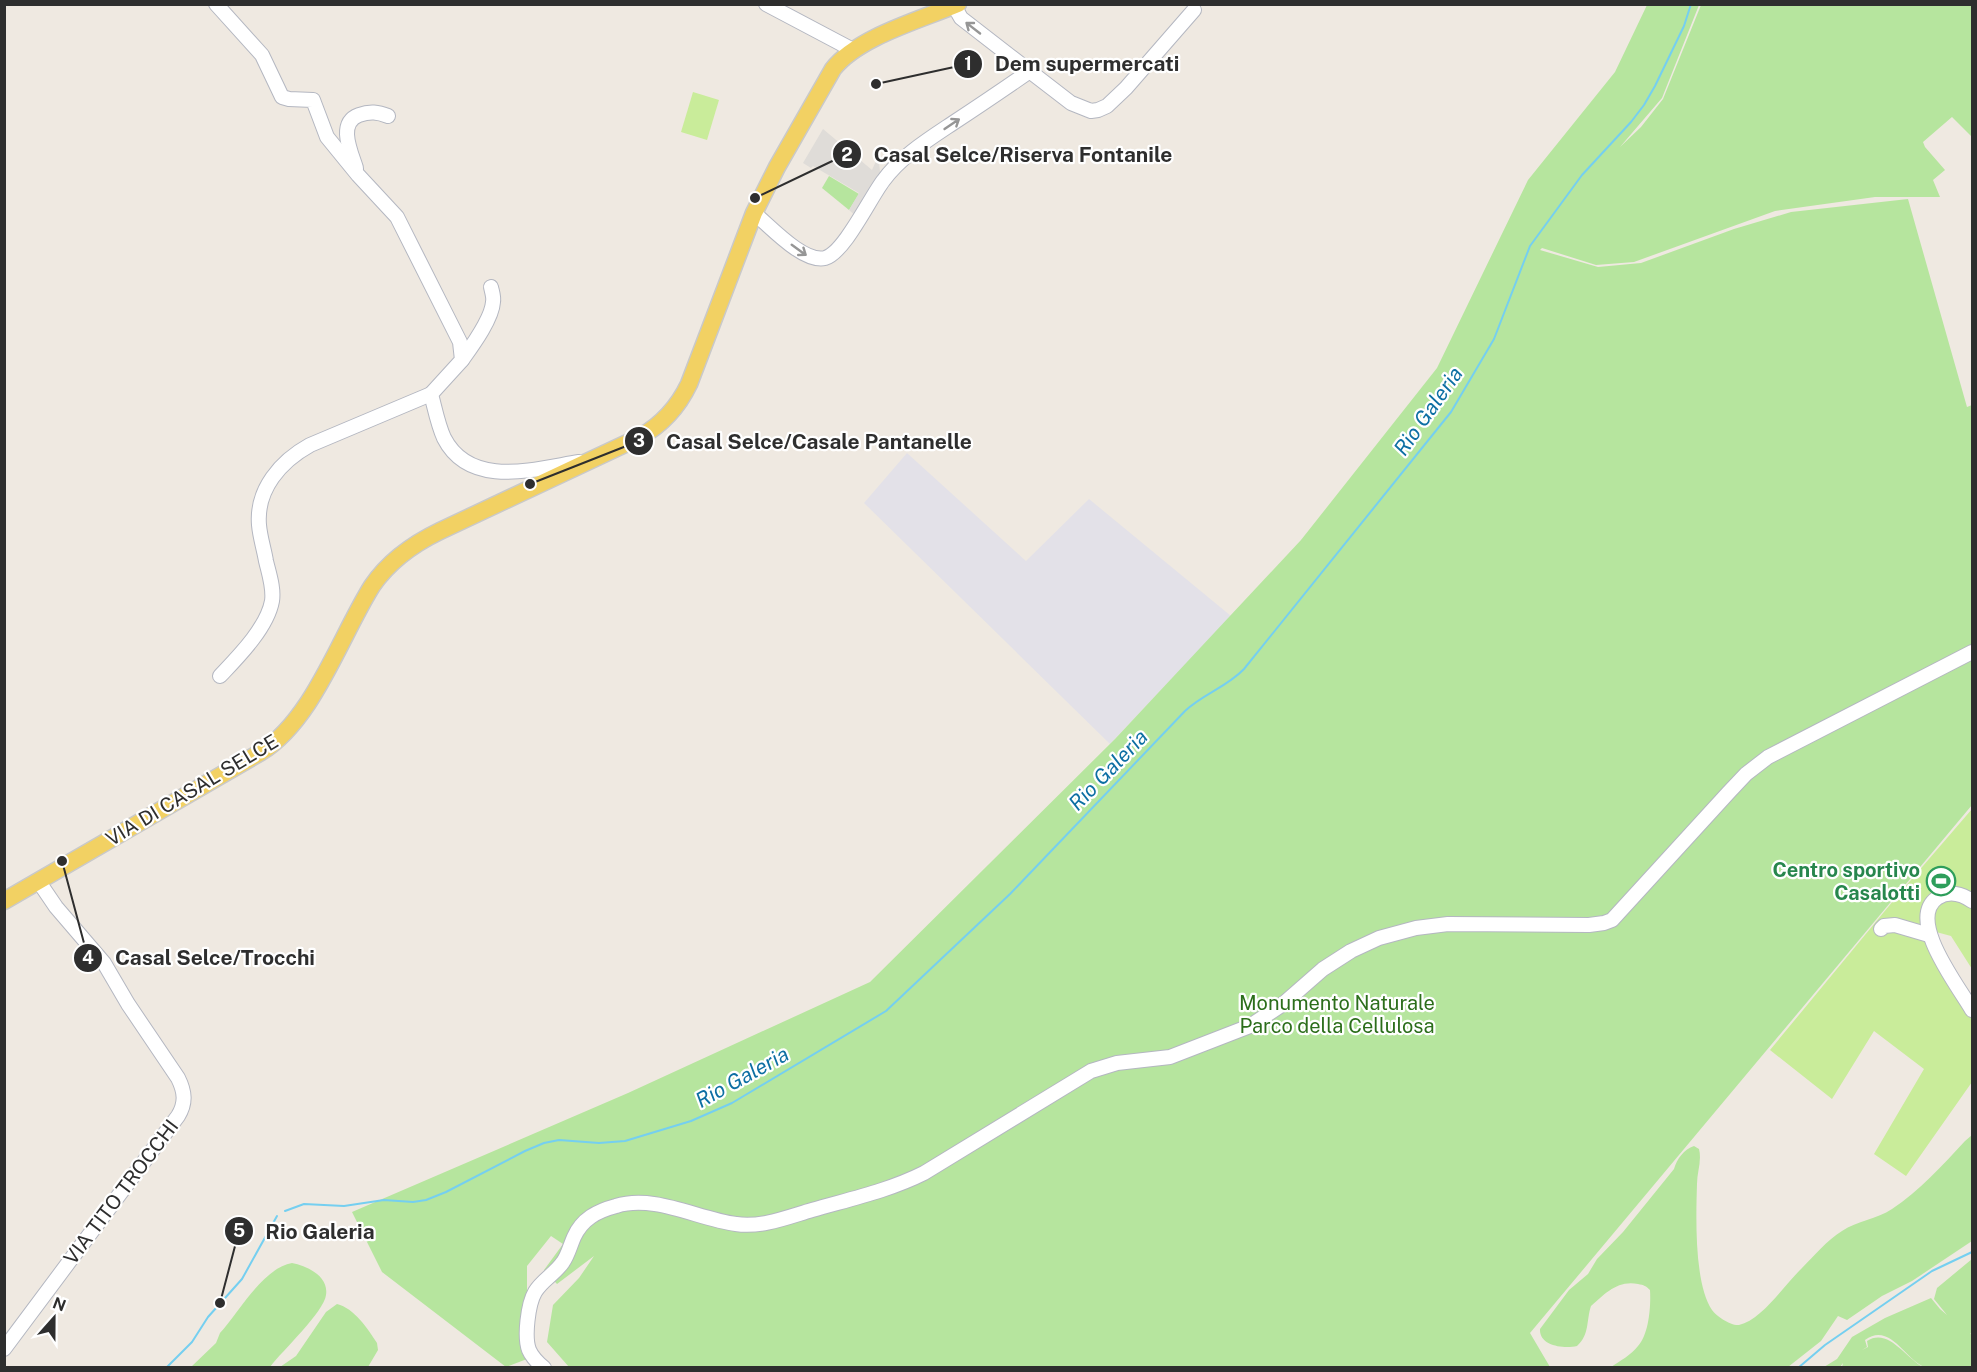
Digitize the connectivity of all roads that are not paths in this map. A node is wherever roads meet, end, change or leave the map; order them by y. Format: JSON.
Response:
{"nodes":[{"id":1,"x":216,"y":4,"type":"edge"},
{"id":2,"x":766,"y":4,"type":"edge"},
{"id":3,"x":955,"y":5,"type":"edge"},
{"id":4,"x":1194,"y":10,"type":"dead end"},
{"id":5,"x":853,"y":50,"type":"junction"},
{"id":6,"x":1029,"y":71,"type":"junction"},
{"id":7,"x":388,"y":116,"type":"dead end"},
{"id":8,"x":358,"y":176,"type":"junction"},
{"id":9,"x":754,"y":213,"type":"junction"},
{"id":10,"x":491,"y":287,"type":"dead end"},
{"id":11,"x":462,"y":360,"type":"junction"},
{"id":12,"x":431,"y":394,"type":"junction"},
{"id":13,"x":590,"y":461,"type":"junction"},
{"id":14,"x":1972,"y":652,"type":"edge"},
{"id":15,"x":220,"y":676,"type":"dead end"},
{"id":16,"x":39,"y":882,"type":"junction"},
{"id":17,"x":4,"y":901,"type":"edge"},
{"id":18,"x":1972,"y":901,"type":"edge"},
{"id":19,"x":1881,"y":929,"type":"dead end"},
{"id":20,"x":1929,"y":935,"type":"junction"},
{"id":21,"x":1972,"y":1010,"type":"edge"},
{"id":22,"x":4,"y":1348,"type":"edge"},
{"id":23,"x":544,"y":1368,"type":"edge"}],
"edges":[{"from":1,"to":8,"type":"street"},
{"from":2,"to":5,"type":"street"},
{"from":3,"to":5,"type":"main road","name":"VIA DI CASAL SELCE"},
{"from":6,"to":3,"type":"street","one_way":true},
{"from":4,"to":6,"type":"street"},
{"from":5,"to":9,"type":"main road","name":"VIA DI CASAL SELCE"},
{"from":9,"to":6,"type":"street","one_way":true},
{"from":7,"to":8,"type":"street"},
{"from":8,"to":11,"type":"street"},
{"from":9,"to":13,"type":"main road","name":"VIA DI CASAL SELCE"},
{"from":10,"to":11,"type":"street"},
{"from":11,"to":12,"type":"street"},
{"from":12,"to":13,"type":"street"},
{"from":12,"to":15,"type":"street"},
{"from":13,"to":16,"type":"main road","name":"VIA DI CASAL SELCE"},
{"from":14,"to":23,"type":"street"},
{"from":16,"to":17,"type":"main road","name":"VIA DI CASAL SELCE"},
{"from":16,"to":22,"type":"street","name":"VIA TITO TROCCHI"},
{"from":18,"to":20,"type":"street"},
{"from":19,"to":20,"type":"street"},
{"from":20,"to":21,"type":"street"}]}
